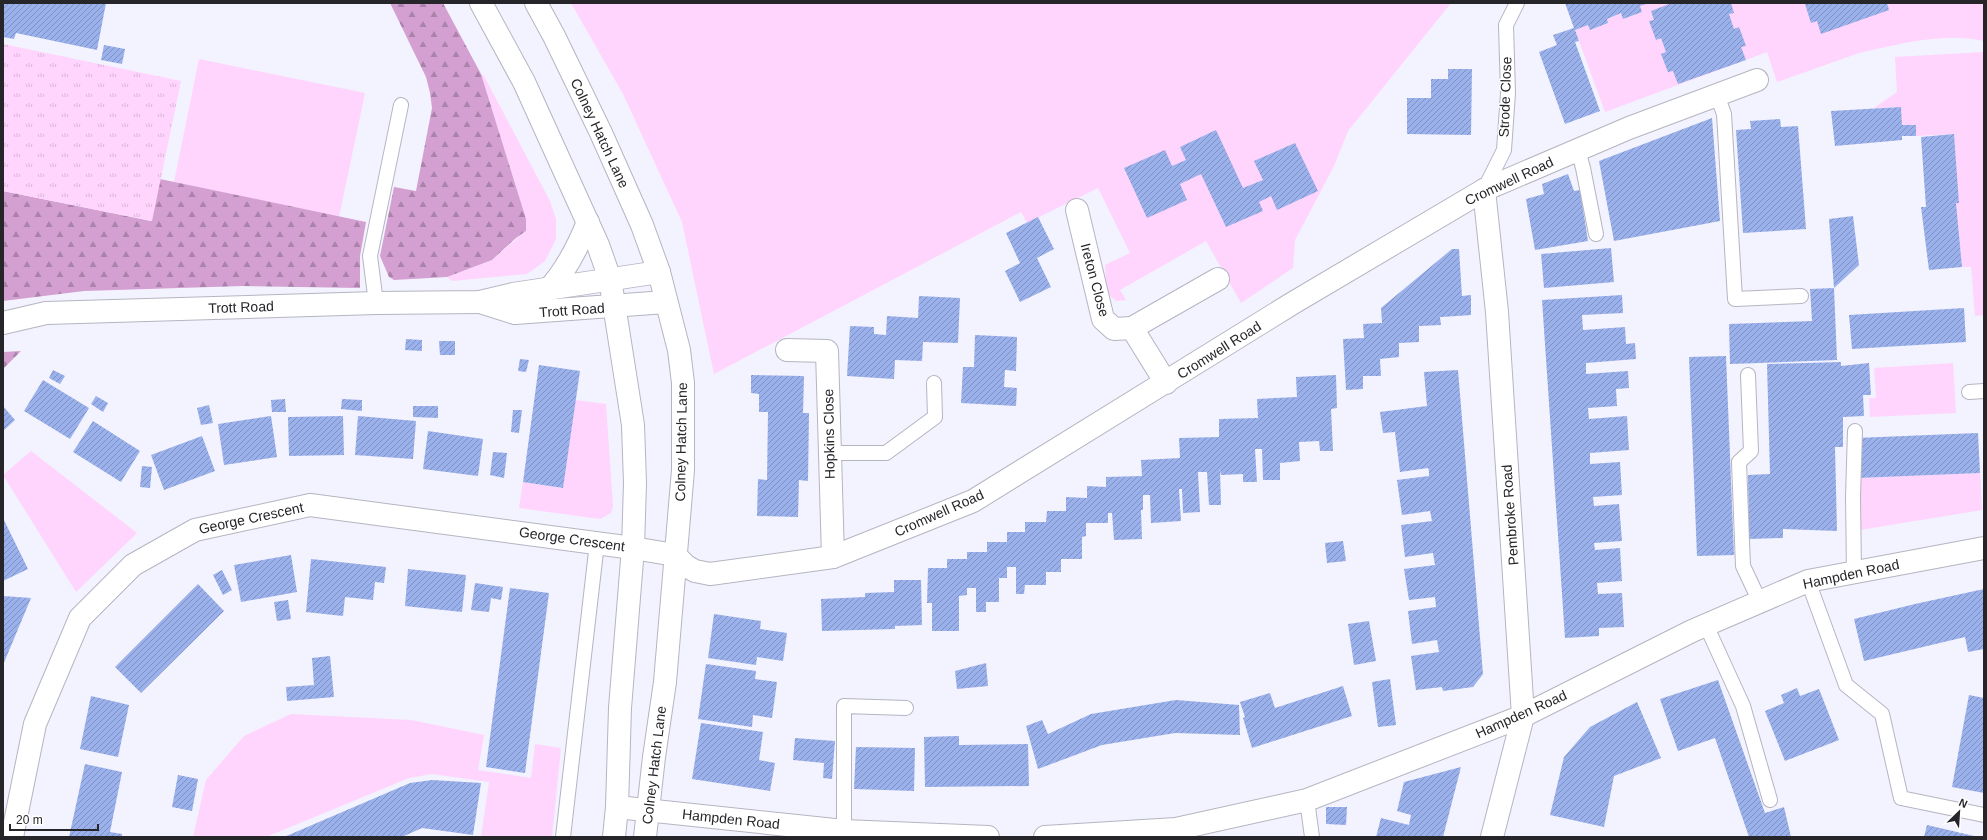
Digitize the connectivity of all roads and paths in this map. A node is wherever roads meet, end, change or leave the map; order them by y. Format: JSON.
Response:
{"nodes":[{"id":1,"x":481,"y":3,"type":"edge"},
{"id":2,"x":536,"y":3,"type":"edge"},
{"id":3,"x":1517,"y":3,"type":"edge"},
{"id":4,"x":1757,"y":80,"type":"dead end"},
{"id":5,"x":1717,"y":96,"type":"junction"},
{"id":6,"x":401,"y":105,"type":"dead end"},
{"id":7,"x":1578,"y":150,"type":"junction"},
{"id":8,"x":1484,"y":190,"type":"junction"},
{"id":9,"x":1077,"y":210,"type":"dead end"},
{"id":10,"x":588,"y":222,"type":"junction"},
{"id":11,"x":1596,"y":234,"type":"dead end"},
{"id":12,"x":659,"y":272,"type":"junction"},
{"id":13,"x":610,"y":279,"type":"junction"},
{"id":14,"x":1218,"y":279,"type":"dead end"},
{"id":15,"x":548,"y":289,"type":"junction"},
{"id":16,"x":1801,"y":296,"type":"dead end"},
{"id":17,"x":376,"y":302,"type":"junction"},
{"id":18,"x":480,"y":302,"type":"junction"},
{"id":19,"x":666,"y":302,"type":"junction"},
{"id":20,"x":614,"y":307,"type":"junction"},
{"id":21,"x":3,"y":323,"type":"edge"},
{"id":22,"x":1132,"y":328,"type":"junction"},
{"id":23,"x":787,"y":350,"type":"dead end"},
{"id":24,"x":1748,"y":375,"type":"dead end"},
{"id":25,"x":934,"y":383,"type":"dead end"},
{"id":26,"x":1166,"y":383,"type":"junction"},
{"id":27,"x":1984,"y":391,"type":"edge"},
{"id":28,"x":1969,"y":392,"type":"dead end"},
{"id":29,"x":1855,"y":431,"type":"dead end"},
{"id":30,"x":829,"y":453,"type":"junction"},
{"id":31,"x":596,"y":543,"type":"junction"},
{"id":32,"x":633,"y":548,"type":"junction"},
{"id":33,"x":1984,"y":548,"type":"edge"},
{"id":34,"x":674,"y":555,"type":"junction"},
{"id":35,"x":833,"y":557,"type":"junction"},
{"id":36,"x":1854,"y":572,"type":"junction"},
{"id":37,"x":1808,"y":581,"type":"junction"},
{"id":38,"x":1760,"y":602,"type":"junction"},
{"id":39,"x":1706,"y":625,"type":"junction"},
{"id":40,"x":906,"y":708,"type":"dead end"},
{"id":41,"x":1523,"y":716,"type":"junction"},
{"id":42,"x":1307,"y":800,"type":"junction"},
{"id":43,"x":1770,"y":800,"type":"dead end"},
{"id":44,"x":617,"y":807,"type":"junction"},
{"id":45,"x":648,"y":811,"type":"junction"},
{"id":46,"x":1984,"y":816,"type":"edge"},
{"id":47,"x":844,"y":831,"type":"junction"},
{"id":48,"x":12,"y":837,"type":"edge"},
{"id":49,"x":563,"y":837,"type":"edge"},
{"id":50,"x":614,"y":837,"type":"edge"},
{"id":51,"x":645,"y":837,"type":"edge"},
{"id":52,"x":988,"y":837,"type":"edge"},
{"id":53,"x":1045,"y":837,"type":"edge"},
{"id":54,"x":1312,"y":837,"type":"edge"},
{"id":55,"x":1492,"y":837,"type":"edge"}],
"edges":[{"from":1,"to":10,"type":"street"},
{"from":2,"to":12,"type":"street","name":"Colney Hatch Lane"},
{"from":3,"to":8,"type":"lane","name":"Strode Close"},
{"from":4,"to":5,"type":"street","name":"Cromwell Road"},
{"from":5,"to":7,"type":"street","name":"Cromwell Road"},
{"from":5,"to":16,"type":"lane"},
{"from":6,"to":17,"type":"lane"},
{"from":7,"to":8,"type":"street","name":"Cromwell Road"},
{"from":7,"to":11,"type":"lane"},
{"from":8,"to":26,"type":"street","name":"Cromwell Road"},
{"from":8,"to":41,"type":"street","name":"Pembroke Road"},
{"from":9,"to":22,"type":"street","name":"Ireton Close"},
{"from":10,"to":13,"type":"street"},
{"from":10,"to":15,"type":"street"},
{"from":12,"to":13,"type":"street","name":"Trott Road"},
{"from":12,"to":19,"type":"street","name":"Colney Hatch Lane"},
{"from":13,"to":15,"type":"street","name":"Trott Road"},
{"from":13,"to":20,"type":"street"},
{"from":14,"to":22,"type":"street"},
{"from":15,"to":18,"type":"street","name":"Trott Road"},
{"from":17,"to":18,"type":"street","name":"Trott Road"},
{"from":17,"to":21,"type":"street","name":"Trott Road"},
{"from":18,"to":20,"type":"street","name":"Trott Road"},
{"from":19,"to":20,"type":"street","name":"Trott Road"},
{"from":19,"to":34,"type":"street","name":"Colney Hatch Lane"},
{"from":20,"to":32,"type":"street"},
{"from":22,"to":26,"type":"street"},
{"from":23,"to":30,"type":"street","name":"Hopkins Close"},
{"from":24,"to":38,"type":"lane"},
{"from":25,"to":30,"type":"lane"},
{"from":26,"to":35,"type":"street","name":"Cromwell Road"},
{"from":27,"to":28,"type":"lane"},
{"from":29,"to":36,"type":"lane"},
{"from":30,"to":35,"type":"street","name":"Hopkins Close"},
{"from":31,"to":32,"type":"street","name":"George Crescent"},
{"from":31,"to":48,"type":"street","name":"George Crescent"},
{"from":31,"to":49,"type":"lane"},
{"from":32,"to":34,"type":"street","name":"George Crescent"},
{"from":32,"to":44,"type":"street"},
{"from":33,"to":36,"type":"street","name":"Hampden Road"},
{"from":34,"to":35,"type":"street","name":"Cromwell Road"},
{"from":34,"to":45,"type":"street","name":"Colney Hatch Lane"},
{"from":36,"to":37,"type":"street","name":"Hampden Road"},
{"from":37,"to":38,"type":"street","name":"Hampden Road"},
{"from":37,"to":46,"type":"lane"},
{"from":38,"to":39,"type":"street","name":"Hampden Road"},
{"from":39,"to":41,"type":"street","name":"Hampden Road"},
{"from":39,"to":43,"type":"lane"},
{"from":40,"to":47,"type":"lane"},
{"from":41,"to":42,"type":"street","name":"Hampden Road"},
{"from":41,"to":55,"type":"street","name":"Pembroke Road"},
{"from":42,"to":53,"type":"street","name":"Hampden Road"},
{"from":42,"to":54,"type":"lane"},
{"from":44,"to":45,"type":"street","name":"Hampden Road"},
{"from":44,"to":50,"type":"street"},
{"from":45,"to":47,"type":"street","name":"Hampden Road"},
{"from":45,"to":51,"type":"street","name":"Colney Hatch Lane"},
{"from":47,"to":52,"type":"street","name":"Hampden Road"}]}
